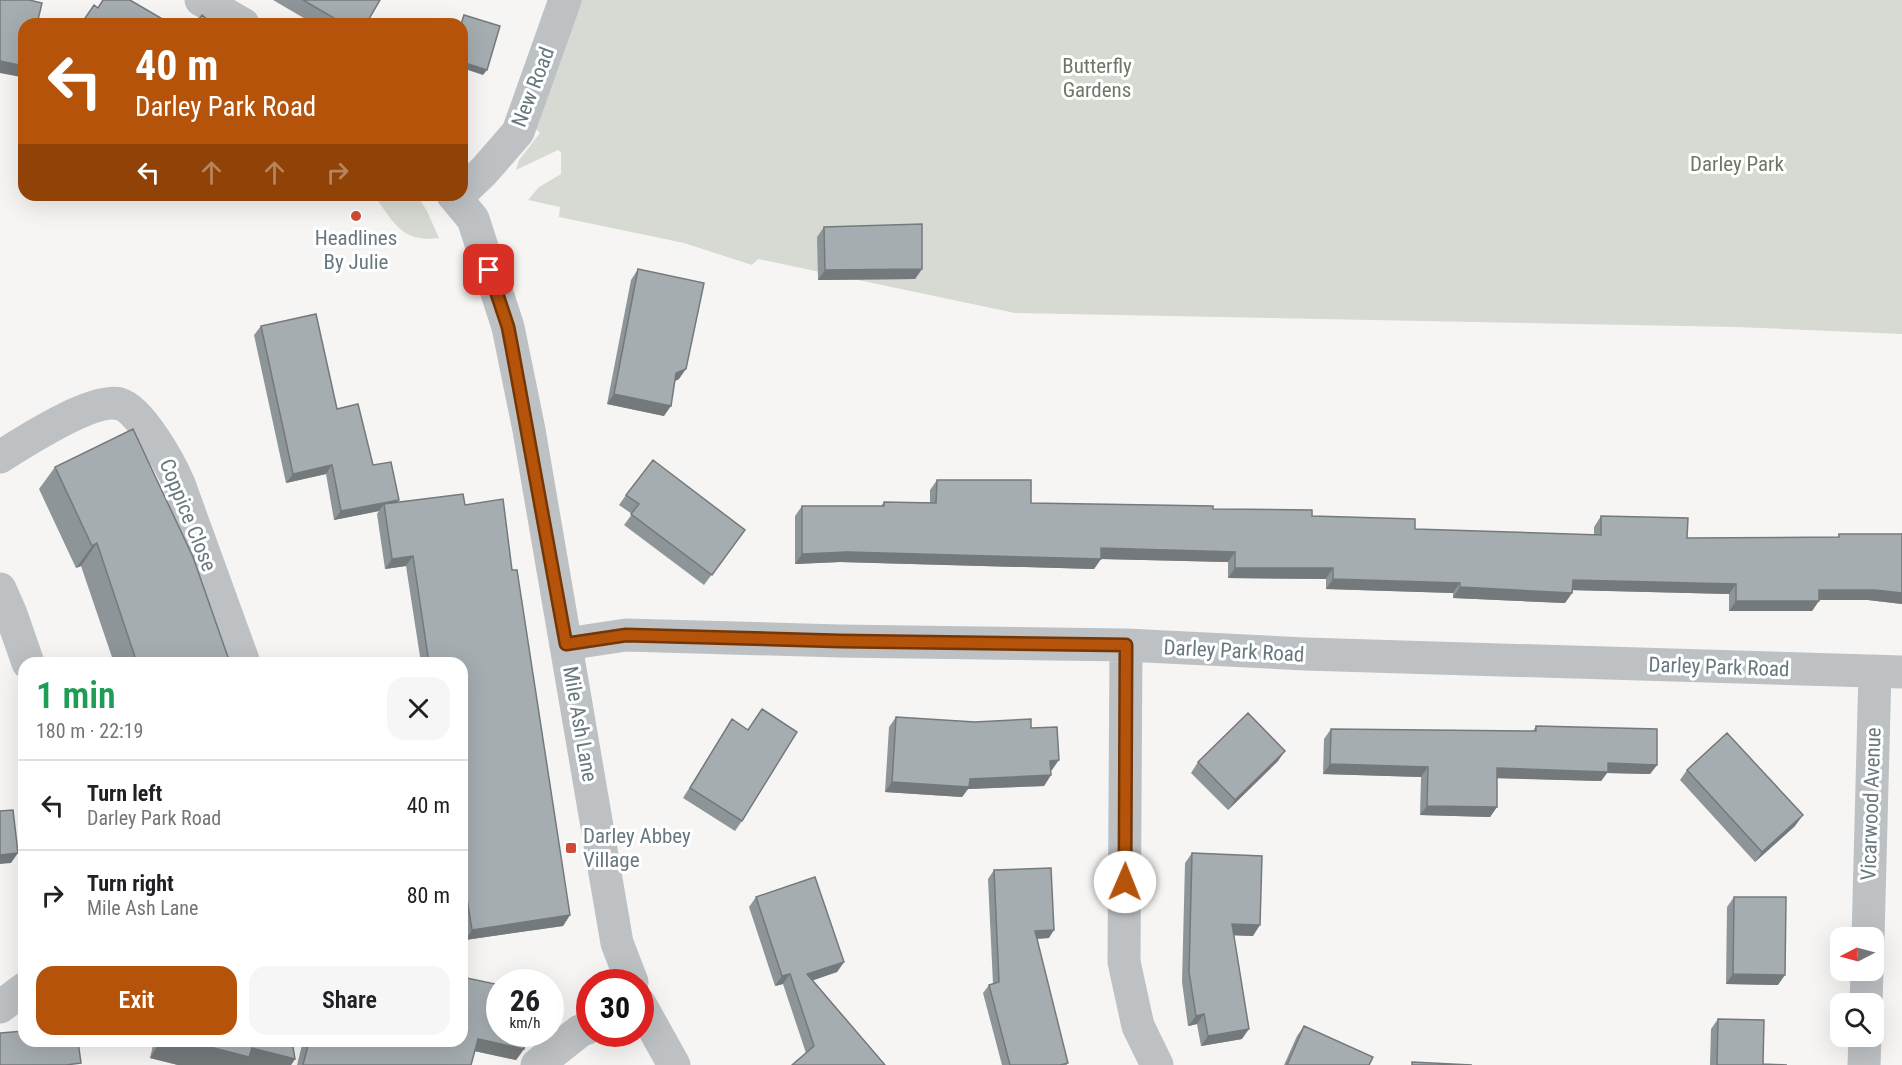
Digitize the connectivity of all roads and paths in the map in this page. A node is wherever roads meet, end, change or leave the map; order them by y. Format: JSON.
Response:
{"nodes":[{"id":1,"x":201,"y":0,"type":"edge"},
{"id":2,"x":565,"y":0,"type":"edge"},
{"id":3,"x":232,"y":18,"type":"edge"},
{"id":4,"x":468,"y":190,"type":"edge"},
{"id":5,"x":460,"y":201,"type":"edge"},
{"id":6,"x":0,"y":457,"type":"edge"},
{"id":7,"x":0,"y":590,"type":"edge"},
{"id":8,"x":566,"y":644,"type":"junction"},
{"id":9,"x":1126,"y":645,"type":"junction"},
{"id":10,"x":26,"y":657,"type":"edge"},
{"id":11,"x":242,"y":657,"type":"edge"},
{"id":12,"x":1889,"y":672,"type":"edge"},
{"id":13,"x":1869,"y":927,"type":"edge"},
{"id":14,"x":627,"y":969,"type":"edge"},
{"id":15,"x":18,"y":993,"type":"edge"},
{"id":16,"x":0,"y":1007,"type":"edge"},
{"id":17,"x":654,"y":1029,"type":"edge"},
{"id":18,"x":576,"y":1034,"type":"edge"},
{"id":19,"x":1865,"y":1047,"type":"edge"},
{"id":20,"x":537,"y":1065,"type":"edge"},
{"id":21,"x":674,"y":1065,"type":"edge"},
{"id":22,"x":1157,"y":1065,"type":"edge"},
{"id":23,"x":1864,"y":1065,"type":"edge"}],
"edges":[{"from":1,"to":3,"type":"street"},
{"from":2,"to":4,"type":"street","name":"New Road"},
{"from":5,"to":8,"type":"street","name":"Mile Ash Lane"},
{"from":6,"to":11,"type":"street","name":"Coppice Close"},
{"from":7,"to":10,"type":"street"},
{"from":8,"to":9,"type":"street","name":"Darley Park Road"},
{"from":8,"to":14,"type":"street","name":"Mile Ash Lane"},
{"from":9,"to":12,"type":"street","name":"Darley Park Road"},
{"from":9,"to":22,"type":"street"},
{"from":12,"to":13,"type":"street","name":"Vicarwood Avenue"},
{"from":15,"to":16,"type":"street"},
{"from":17,"to":21,"type":"street"},
{"from":18,"to":20,"type":"street"},
{"from":19,"to":23,"type":"street"}]}
